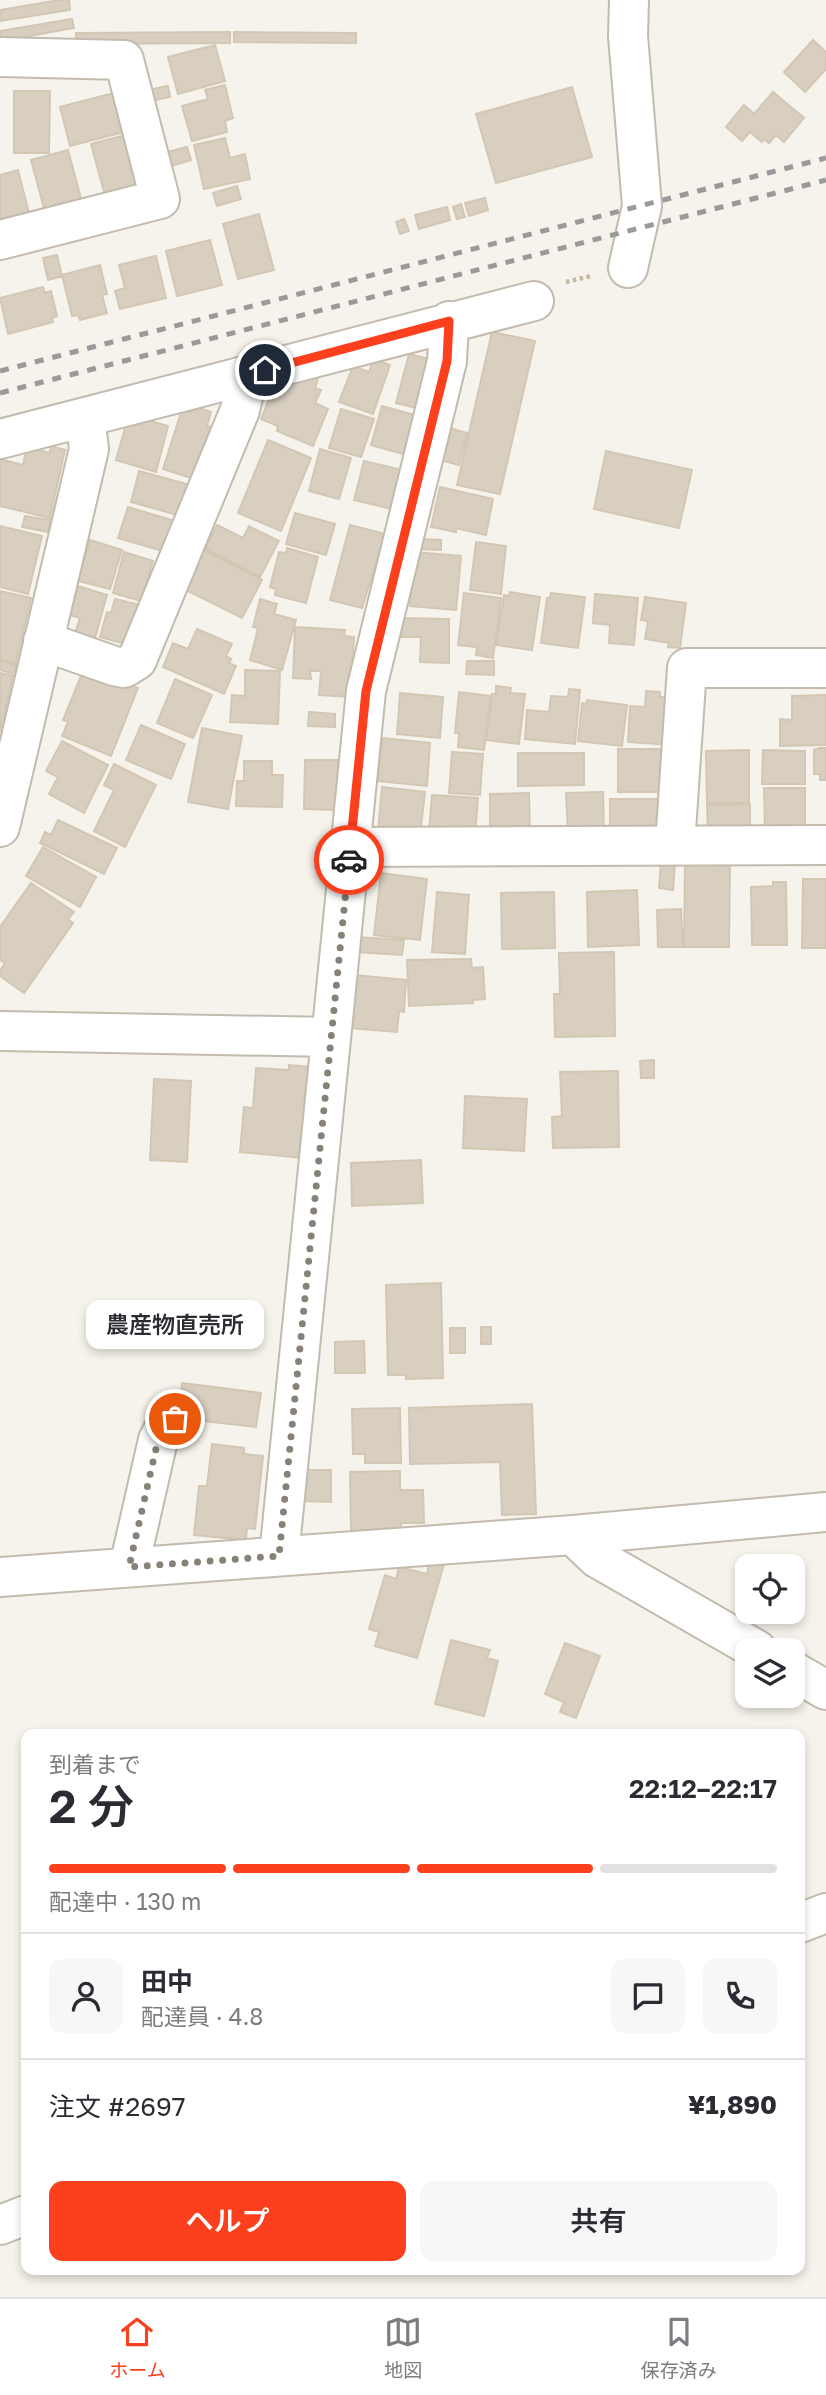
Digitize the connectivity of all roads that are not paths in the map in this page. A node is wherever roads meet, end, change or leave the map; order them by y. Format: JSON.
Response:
{"nodes":[{"id":1,"x":629,"y":0,"type":"edge"},
{"id":2,"x":0,"y":57,"type":"edge"},
{"id":3,"x":0,"y":240,"type":"edge"},
{"id":4,"x":628,"y":268,"type":"road end"},
{"id":5,"x":534,"y":301,"type":"road end"},
{"id":6,"x":449,"y":321,"type":"junction"},
{"id":7,"x":239,"y":377,"type":"junction"},
{"id":8,"x":85,"y":418,"type":"junction"},
{"id":9,"x":0,"y":439,"type":"edge"},
{"id":10,"x":44,"y":641,"type":"junction"},
{"id":11,"x":826,"y":668,"type":"edge"},
{"id":12,"x":0,"y":827,"type":"edge"},
{"id":13,"x":675,"y":845,"type":"junction"},
{"id":14,"x":826,"y":845,"type":"edge"},
{"id":15,"x":350,"y":848,"type":"junction"},
{"id":16,"x":0,"y":1031,"type":"edge"},
{"id":17,"x":331,"y":1037,"type":"junction"},
{"id":18,"x":175,"y":1419,"type":"dead end"},
{"id":19,"x":826,"y":1512,"type":"edge"},
{"id":20,"x":573,"y":1535,"type":"junction"},
{"id":21,"x":279,"y":1556,"type":"junction"},
{"id":22,"x":129,"y":1567,"type":"junction"},
{"id":23,"x":0,"y":1577,"type":"edge"},
{"id":24,"x":736,"y":1638,"type":"edge"},
{"id":25,"x":805,"y":1678,"type":"edge"},
{"id":26,"x":826,"y":1690,"type":"edge"},
{"id":27,"x":826,"y":1913,"type":"edge"},
{"id":28,"x":805,"y":1921,"type":"edge"},
{"id":29,"x":21,"y":2218,"type":"edge"},
{"id":30,"x":0,"y":2225,"type":"edge"}],
"edges":[{"from":1,"to":4,"type":"street"},
{"from":2,"to":3,"type":"street"},
{"from":5,"to":6,"type":"street"},
{"from":6,"to":7,"type":"street"},
{"from":6,"to":15,"type":"street"},
{"from":7,"to":8,"type":"street"},
{"from":7,"to":10,"type":"street"},
{"from":8,"to":9,"type":"street"},
{"from":8,"to":10,"type":"street"},
{"from":10,"to":12,"type":"street"},
{"from":11,"to":13,"type":"street"},
{"from":13,"to":14,"type":"street"},
{"from":13,"to":15,"type":"street"},
{"from":15,"to":17,"type":"street"},
{"from":16,"to":17,"type":"street"},
{"from":17,"to":21,"type":"street"},
{"from":18,"to":22,"type":"street"},
{"from":19,"to":20,"type":"street"},
{"from":20,"to":21,"type":"street"},
{"from":20,"to":24,"type":"street"},
{"from":21,"to":22,"type":"street"},
{"from":22,"to":23,"type":"street"},
{"from":25,"to":26,"type":"street"},
{"from":27,"to":28,"type":"street"},
{"from":29,"to":30,"type":"street"}]}
